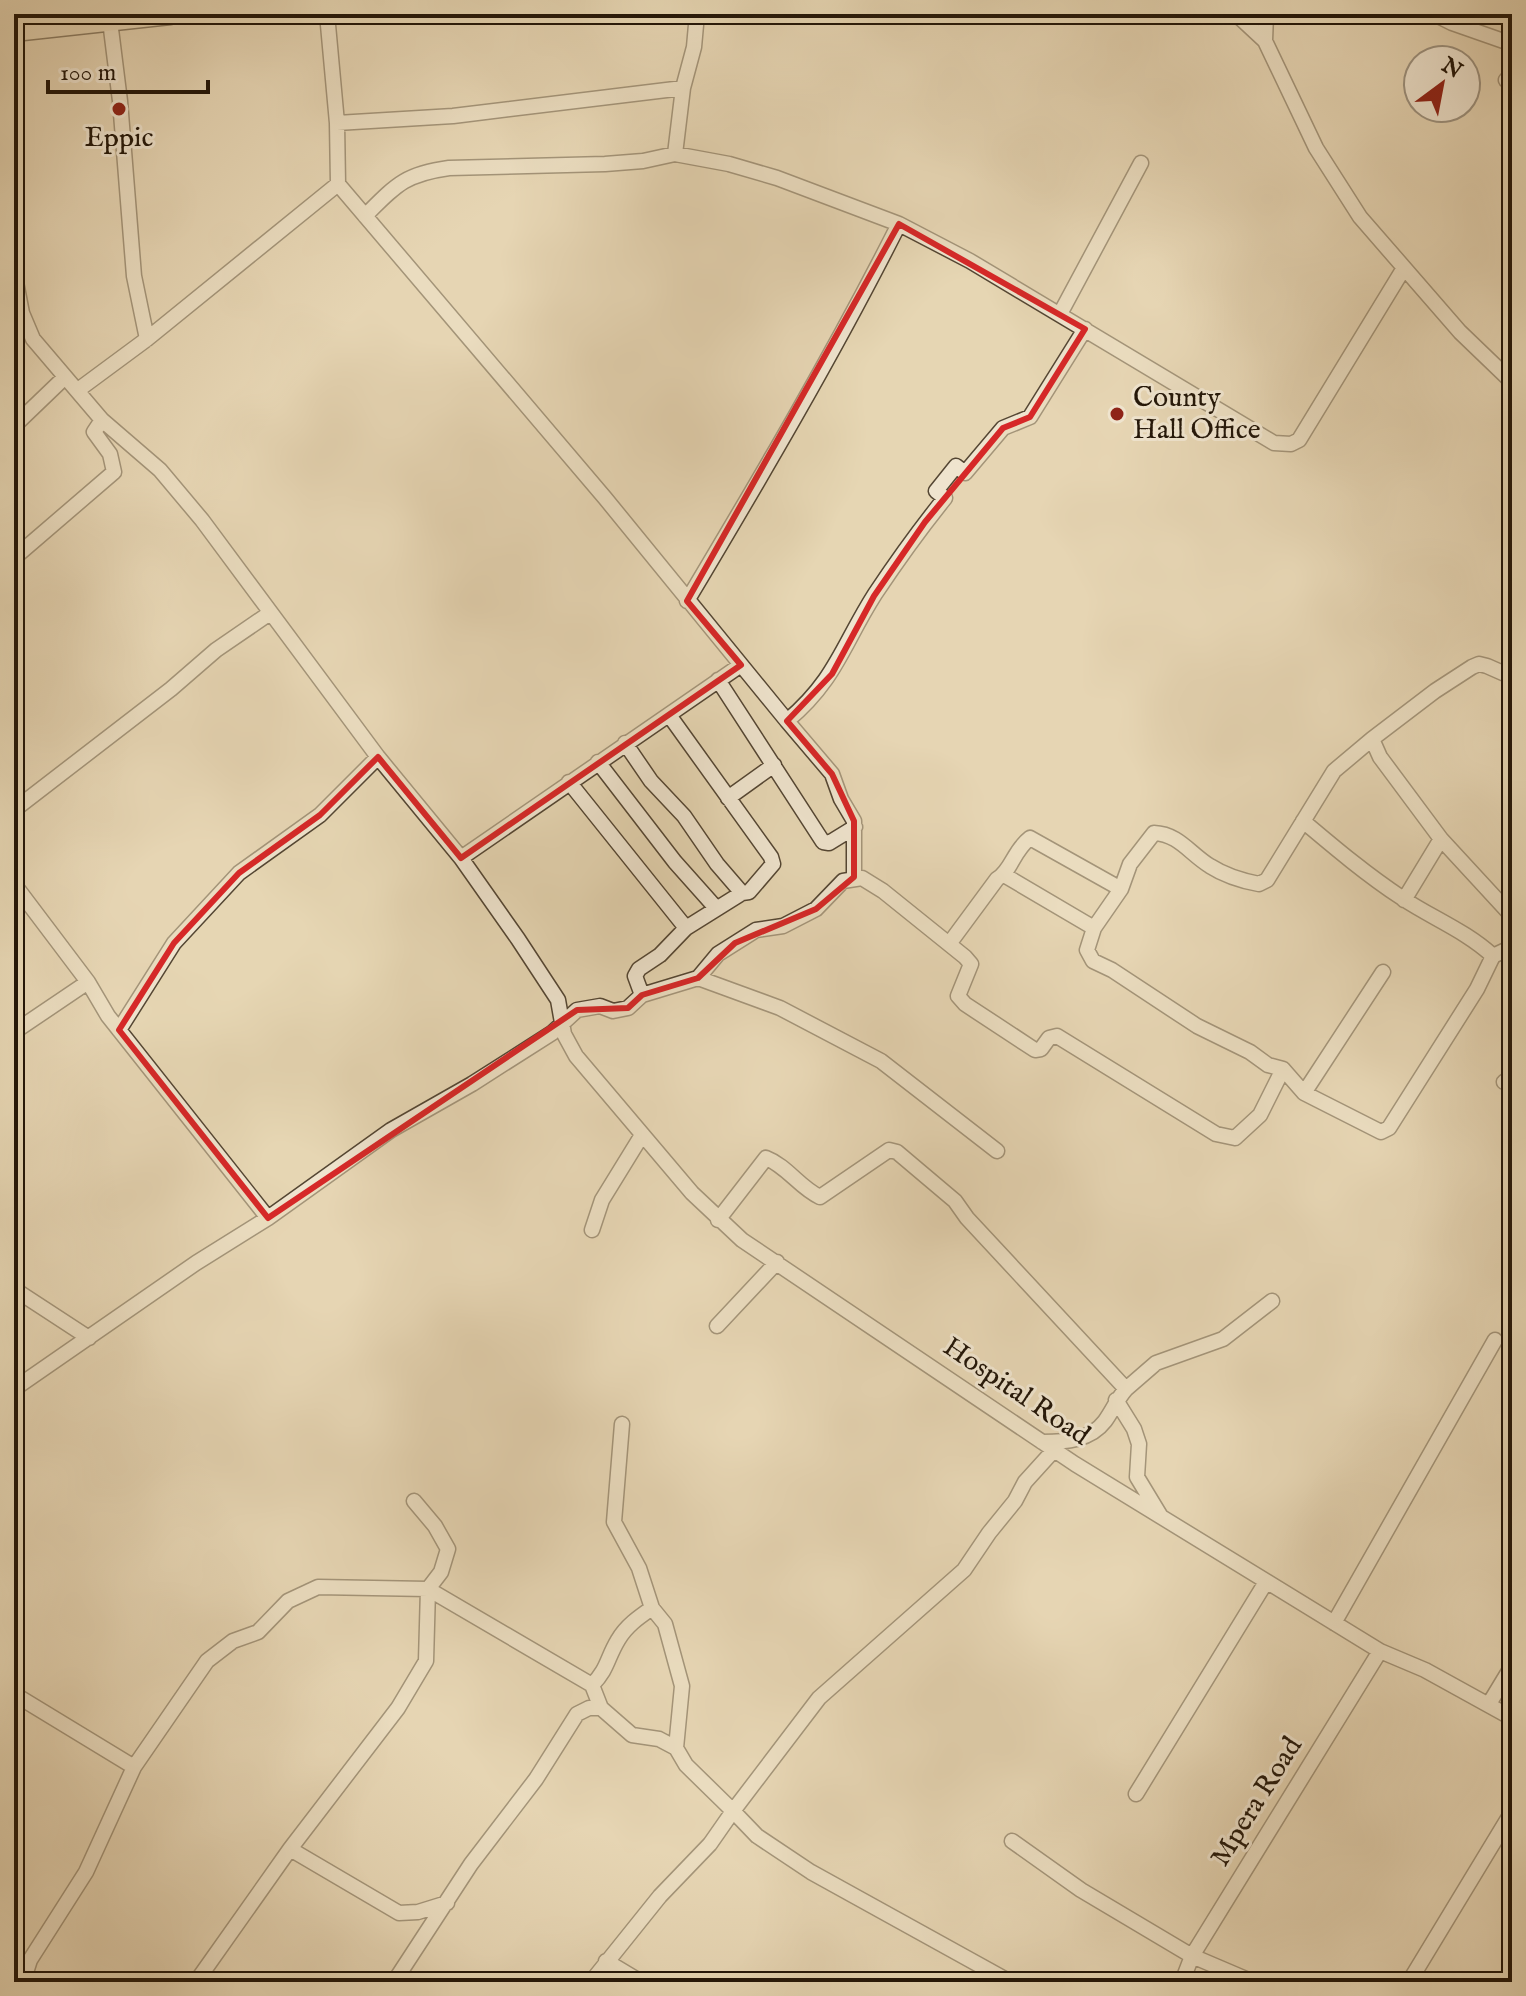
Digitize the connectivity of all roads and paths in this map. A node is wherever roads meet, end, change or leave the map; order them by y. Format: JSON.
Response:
{"nodes":[{"id":1,"x":170,"y":14,"type":"edge"},
{"id":2,"x":327,"y":14,"type":"edge"},
{"id":3,"x":697,"y":14,"type":"edge"},
{"id":4,"x":1236,"y":14,"type":"edge"},
{"id":5,"x":1266,"y":14,"type":"edge"},
{"id":6,"x":1434,"y":14,"type":"edge"},
{"id":7,"x":103,"y":19,"type":"edge"},
{"id":8,"x":14,"y":31,"type":"edge"},
{"id":9,"x":1265,"y":41,"type":"junction"},
{"id":10,"x":1512,"y":44,"type":"edge"},
{"id":11,"x":683,"y":88,"type":"junction"},
{"id":12,"x":337,"y":123,"type":"junction"},
{"id":13,"x":675,"y":154,"type":"junction"},
{"id":14,"x":1141,"y":163,"type":"dead end"},
{"id":15,"x":338,"y":184,"type":"junction"},
{"id":16,"x":365,"y":216,"type":"junction"},
{"id":17,"x":899,"y":224,"type":"junction"},
{"id":18,"x":1404,"y":268,"type":"junction"},
{"id":19,"x":14,"y":272,"type":"edge"},
{"id":20,"x":1060,"y":314,"type":"junction"},
{"id":21,"x":18,"y":315,"type":"edge"},
{"id":22,"x":1085,"y":329,"type":"junction"},
{"id":23,"x":147,"y":339,"type":"junction"},
{"id":24,"x":65,"y":377,"type":"junction"},
{"id":25,"x":1512,"y":382,"type":"edge"},
{"id":26,"x":78,"y":390,"type":"junction"},
{"id":27,"x":102,"y":420,"type":"junction"},
{"id":28,"x":14,"y":426,"type":"edge"},
{"id":29,"x":14,"y":558,"type":"edge"},
{"id":30,"x":687,"y":601,"type":"junction"},
{"id":31,"x":270,"y":613,"type":"junction"},
{"id":32,"x":741,"y":665,"type":"junction"},
{"id":33,"x":1512,"y":677,"type":"edge"},
{"id":34,"x":718,"y":680,"type":"junction"},
{"id":35,"x":669,"y":715,"type":"junction"},
{"id":36,"x":787,"y":721,"type":"junction"},
{"id":37,"x":1372,"y":739,"type":"junction"},
{"id":38,"x":625,"y":743,"type":"junction"},
{"id":39,"x":378,"y":757,"type":"junction"},
{"id":40,"x":598,"y":762,"type":"junction"},
{"id":41,"x":774,"y":765,"type":"junction"},
{"id":42,"x":569,"y":782,"type":"junction"},
{"id":43,"x":728,"y":798,"type":"junction"},
{"id":44,"x":14,"y":810,"type":"edge"},
{"id":45,"x":1303,"y":821,"type":"junction"},
{"id":46,"x":855,"y":827,"type":"junction"},
{"id":47,"x":1441,"y":839,"type":"junction"},
{"id":48,"x":461,"y":858,"type":"junction"},
{"id":49,"x":1004,"y":875,"type":"junction"},
{"id":50,"x":854,"y":877,"type":"junction"},
{"id":51,"x":14,"y":884,"type":"edge"},
{"id":52,"x":1121,"y":889,"type":"junction"},
{"id":53,"x":742,"y":893,"type":"junction"},
{"id":54,"x":1404,"y":900,"type":"junction"},
{"id":55,"x":716,"y":908,"type":"junction"},
{"id":56,"x":1512,"y":916,"type":"edge"},
{"id":57,"x":686,"y":928,"type":"junction"},
{"id":58,"x":1094,"y":928,"type":"junction"},
{"id":59,"x":949,"y":944,"type":"junction"},
{"id":60,"x":1512,"y":947,"type":"edge"},
{"id":61,"x":1493,"y":956,"type":"junction"},
{"id":62,"x":1383,"y":972,"type":"dead end"},
{"id":63,"x":698,"y":978,"type":"junction"},
{"id":64,"x":88,"y":982,"type":"junction"},
{"id":65,"x":642,"y":995,"type":"junction"},
{"id":66,"x":563,"y":1025,"type":"junction"},
{"id":67,"x":119,"y":1030,"type":"junction"},
{"id":68,"x":14,"y":1032,"type":"edge"},
{"id":69,"x":1283,"y":1069,"type":"junction"},
{"id":70,"x":1304,"y":1093,"type":"junction"},
{"id":71,"x":642,"y":1135,"type":"junction"},
{"id":72,"x":997,"y":1151,"type":"dead end"},
{"id":73,"x":268,"y":1218,"type":"junction"},
{"id":74,"x":718,"y":1220,"type":"junction"},
{"id":75,"x":592,"y":1230,"type":"dead end"},
{"id":76,"x":777,"y":1262,"type":"junction"},
{"id":77,"x":14,"y":1289,"type":"edge"},
{"id":78,"x":1272,"y":1301,"type":"dead end"},
{"id":79,"x":717,"y":1326,"type":"dead end"},
{"id":80,"x":89,"y":1338,"type":"junction"},
{"id":81,"x":1495,"y":1340,"type":"dead end"},
{"id":82,"x":14,"y":1389,"type":"edge"},
{"id":83,"x":1121,"y":1394,"type":"junction"},
{"id":84,"x":622,"y":1424,"type":"dead end"},
{"id":85,"x":1048,"y":1446,"type":"junction"},
{"id":86,"x":414,"y":1501,"type":"dead end"},
{"id":87,"x":1162,"y":1518,"type":"junction"},
{"id":88,"x":1266,"y":1582,"type":"junction"},
{"id":89,"x":428,"y":1589,"type":"junction"},
{"id":90,"x":652,"y":1608,"type":"junction"},
{"id":91,"x":1334,"y":1623,"type":"junction"},
{"id":92,"x":1380,"y":1651,"type":"junction"},
{"id":93,"x":1512,"y":1666,"type":"edge"},
{"id":94,"x":592,"y":1685,"type":"junction"},
{"id":95,"x":14,"y":1694,"type":"edge"},
{"id":96,"x":1489,"y":1704,"type":"junction"},
{"id":97,"x":601,"y":1708,"type":"junction"},
{"id":98,"x":1512,"y":1718,"type":"edge"},
{"id":99,"x":676,"y":1748,"type":"junction"},
{"id":100,"x":134,"y":1767,"type":"junction"},
{"id":101,"x":1136,"y":1794,"type":"dead end"},
{"id":102,"x":733,"y":1811,"type":"junction"},
{"id":103,"x":1512,"y":1812,"type":"edge"},
{"id":104,"x":1012,"y":1841,"type":"dead end"},
{"id":105,"x":290,"y":1849,"type":"junction"},
{"id":106,"x":447,"y":1903,"type":"junction"},
{"id":107,"x":1192,"y":1956,"type":"junction"},
{"id":108,"x":606,"y":1961,"type":"junction"},
{"id":109,"x":23,"y":1982,"type":"edge"},
{"id":110,"x":196,"y":1982,"type":"edge"},
{"id":111,"x":394,"y":1982,"type":"edge"},
{"id":112,"x":591,"y":1982,"type":"edge"},
{"id":113,"x":641,"y":1982,"type":"edge"},
{"id":114,"x":1010,"y":1982,"type":"edge"},
{"id":115,"x":1182,"y":1982,"type":"edge"},
{"id":116,"x":1253,"y":1982,"type":"edge"},
{"id":117,"x":1409,"y":1982,"type":"edge"}],
"edges":[{"from":1,"to":7,"type":"highway"},
{"from":2,"to":12,"type":"street"},
{"from":3,"to":11,"type":"street"},
{"from":4,"to":9,"type":"street"},
{"from":5,"to":9,"type":"street"},
{"from":6,"to":10,"type":"street"},
{"from":7,"to":8,"type":"highway"},
{"from":7,"to":23,"type":"street"},
{"from":9,"to":18,"type":"street"},
{"from":11,"to":12,"type":"street"},
{"from":11,"to":13,"type":"street"},
{"from":12,"to":15,"type":"street"},
{"from":13,"to":16,"type":"street"},
{"from":13,"to":17,"type":"street"},
{"from":14,"to":20,"type":"street"},
{"from":15,"to":16,"type":"street"},
{"from":15,"to":23,"type":"street"},
{"from":16,"to":30,"type":"street"},
{"from":17,"to":20,"type":"street"},
{"from":17,"to":30,"type":"street"},
{"from":18,"to":22,"type":"street"},
{"from":18,"to":25,"type":"street"},
{"from":19,"to":21,"type":"street","name":"Hospital Road"},
{"from":20,"to":22,"type":"street"},
{"from":21,"to":24,"type":"street","name":"Hospital Road"},
{"from":22,"to":36,"type":"street"},
{"from":23,"to":26,"type":"street"},
{"from":24,"to":26,"type":"street","name":"Hospital Road"},
{"from":24,"to":28,"type":"street"},
{"from":26,"to":27,"type":"street","name":"Hospital Road"},
{"from":27,"to":29,"type":"street"},
{"from":27,"to":31,"type":"street","name":"Hospital Road"},
{"from":30,"to":32,"type":"street"},
{"from":31,"to":39,"type":"street","name":"Hospital Road"},
{"from":31,"to":44,"type":"street"},
{"from":32,"to":34,"type":"street"},
{"from":32,"to":36,"type":"street"},
{"from":33,"to":37,"type":"street"},
{"from":34,"to":35,"type":"street"},
{"from":34,"to":41,"type":"street"},
{"from":35,"to":38,"type":"street"},
{"from":35,"to":43,"type":"street"},
{"from":36,"to":46,"type":"street"},
{"from":37,"to":45,"type":"street"},
{"from":37,"to":47,"type":"street"},
{"from":38,"to":40,"type":"street"},
{"from":38,"to":53,"type":"street"},
{"from":39,"to":48,"type":"street","name":"Hospital Road"},
{"from":39,"to":67,"type":"street"},
{"from":40,"to":42,"type":"street"},
{"from":40,"to":55,"type":"street"},
{"from":41,"to":43,"type":"street"},
{"from":41,"to":46,"type":"street"},
{"from":42,"to":48,"type":"street"},
{"from":42,"to":57,"type":"street"},
{"from":43,"to":53,"type":"street"},
{"from":45,"to":52,"type":"street"},
{"from":45,"to":54,"type":"street"},
{"from":46,"to":50,"type":"street"},
{"from":47,"to":54,"type":"street"},
{"from":47,"to":56,"type":"street"},
{"from":48,"to":66,"type":"street","name":"Hospital Road"},
{"from":49,"to":52,"type":"street"},
{"from":49,"to":58,"type":"street"},
{"from":49,"to":59,"type":"street"},
{"from":50,"to":59,"type":"street"},
{"from":50,"to":63,"type":"street"},
{"from":51,"to":64,"type":"street"},
{"from":52,"to":58,"type":"street"},
{"from":53,"to":55,"type":"street"},
{"from":54,"to":61,"type":"street"},
{"from":55,"to":57,"type":"street"},
{"from":57,"to":65,"type":"street"},
{"from":58,"to":69,"type":"street"},
{"from":59,"to":69,"type":"street"},
{"from":60,"to":61,"type":"street"},
{"from":61,"to":70,"type":"street"},
{"from":62,"to":70,"type":"street"},
{"from":63,"to":65,"type":"street"},
{"from":63,"to":72,"type":"street"},
{"from":64,"to":67,"type":"street"},
{"from":64,"to":68,"type":"street"},
{"from":65,"to":66,"type":"street"},
{"from":66,"to":71,"type":"street","name":"Hospital Road"},
{"from":66,"to":73,"type":"street"},
{"from":67,"to":73,"type":"street"},
{"from":69,"to":70,"type":"street"},
{"from":71,"to":74,"type":"street","name":"Hospital Road"},
{"from":71,"to":75,"type":"street"},
{"from":73,"to":80,"type":"street"},
{"from":74,"to":76,"type":"street","name":"Hospital Road"},
{"from":74,"to":83,"type":"street"},
{"from":76,"to":79,"type":"street"},
{"from":76,"to":85,"type":"street","name":"Hospital Road"},
{"from":77,"to":80,"type":"street"},
{"from":78,"to":83,"type":"street"},
{"from":80,"to":82,"type":"street"},
{"from":81,"to":91,"type":"street"},
{"from":83,"to":85,"type":"street"},
{"from":83,"to":87,"type":"street"},
{"from":84,"to":90,"type":"street"},
{"from":85,"to":87,"type":"street","name":"Hospital Road"},
{"from":85,"to":102,"type":"street"},
{"from":86,"to":89,"type":"street"},
{"from":87,"to":88,"type":"street","name":"Hospital Road"},
{"from":88,"to":91,"type":"street","name":"Hospital Road"},
{"from":88,"to":101,"type":"street"},
{"from":89,"to":94,"type":"street"},
{"from":89,"to":100,"type":"street"},
{"from":89,"to":105,"type":"street"},
{"from":90,"to":94,"type":"street"},
{"from":90,"to":99,"type":"street"},
{"from":91,"to":92,"type":"street","name":"Hospital Road"},
{"from":92,"to":96,"type":"street","name":"Hospital Road"},
{"from":92,"to":107,"type":"street","name":"Mpera Road"},
{"from":93,"to":96,"type":"street"},
{"from":94,"to":97,"type":"street"},
{"from":95,"to":100,"type":"street"},
{"from":96,"to":98,"type":"street","name":"Hospital Road"},
{"from":97,"to":99,"type":"street"},
{"from":97,"to":106,"type":"street"},
{"from":99,"to":102,"type":"street"},
{"from":100,"to":109,"type":"street"},
{"from":102,"to":108,"type":"street"},
{"from":102,"to":114,"type":"street"},
{"from":103,"to":117,"type":"street"},
{"from":104,"to":107,"type":"street"},
{"from":105,"to":106,"type":"street"},
{"from":105,"to":110,"type":"street"},
{"from":106,"to":111,"type":"street"},
{"from":107,"to":115,"type":"street","name":"Mpera Road"},
{"from":107,"to":116,"type":"street"},
{"from":108,"to":112,"type":"street"},
{"from":108,"to":113,"type":"street"}]}
